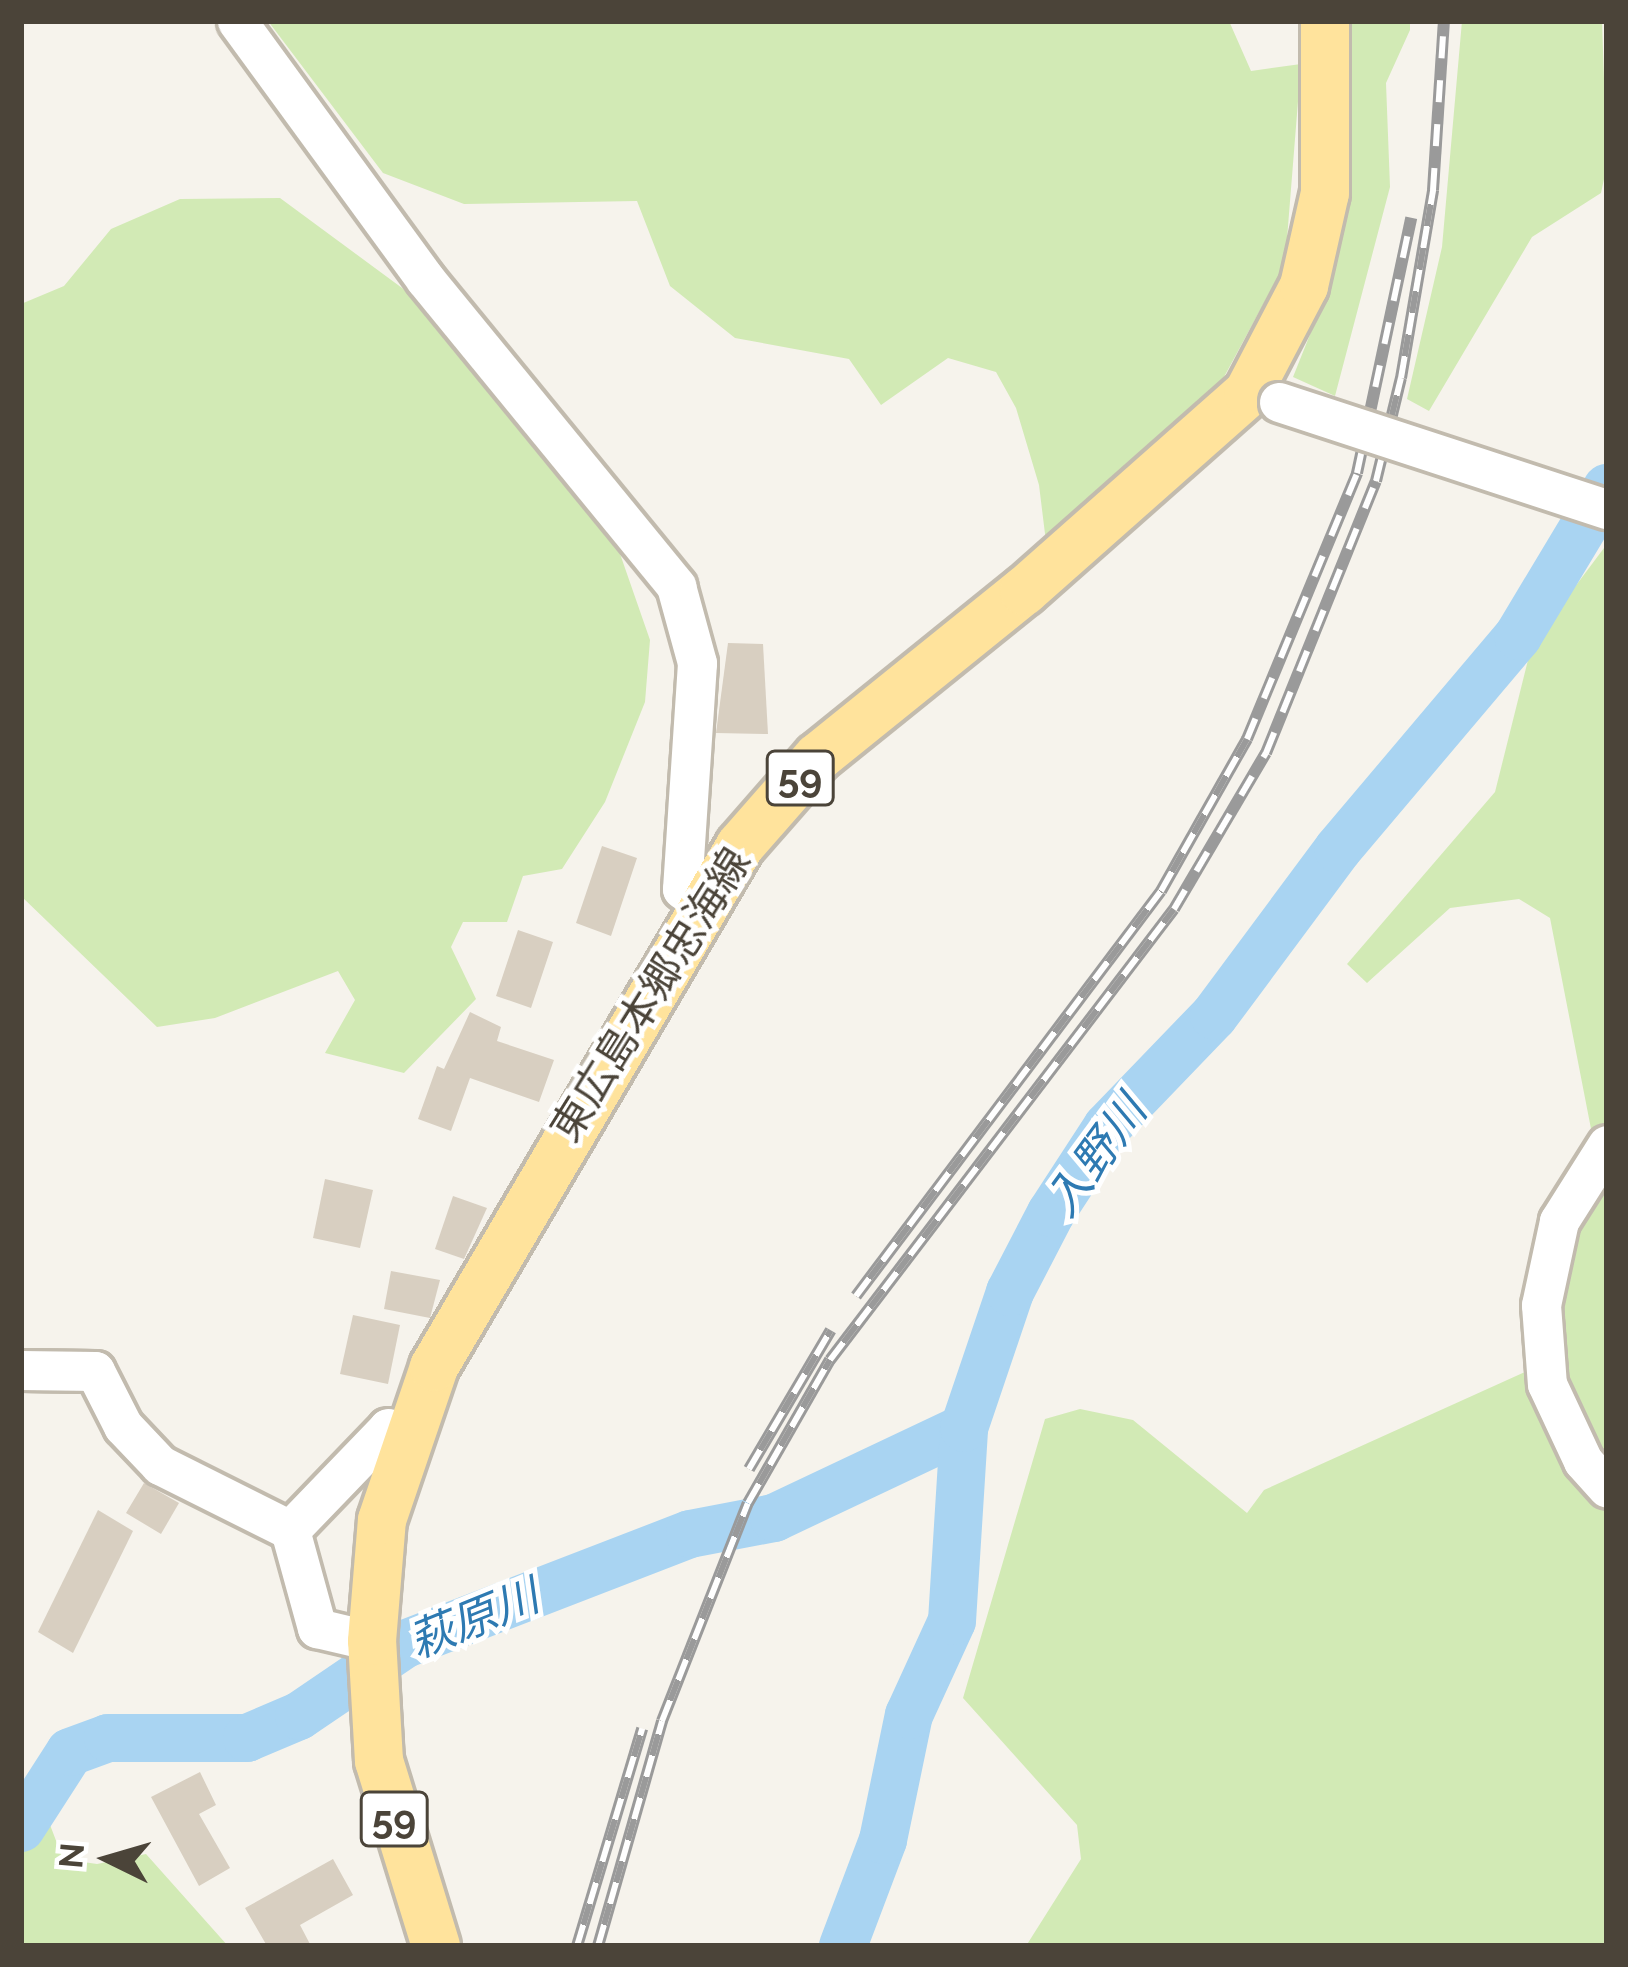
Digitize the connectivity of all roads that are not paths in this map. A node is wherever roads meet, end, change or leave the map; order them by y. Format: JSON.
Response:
{"nodes":[{"id":1,"x":237,"y":21,"type":"edge"},
{"id":2,"x":1325,"y":21,"type":"edge"},
{"id":3,"x":1263,"y":397,"type":"junction"},
{"id":4,"x":1607,"y":509,"type":"edge"},
{"id":5,"x":700,"y":901,"type":"junction"},
{"id":6,"x":1607,"y":1145,"type":"edge"},
{"id":7,"x":21,"y":1370,"type":"edge"},
{"id":8,"x":405,"y":1433,"type":"junction"},
{"id":9,"x":1607,"y":1488,"type":"edge"},
{"id":10,"x":290,"y":1529,"type":"junction"},
{"id":11,"x":373,"y":1664,"type":"junction"},
{"id":12,"x":436,"y":1946,"type":"edge"}],
"edges":[{"from":1,"to":5,"type":"street"},
{"from":2,"to":3,"type":"main road","name":"東広島本郷忠海線","number":"59"},
{"from":3,"to":4,"type":"street","bridge":true},
{"from":3,"to":5,"type":"main road","name":"東広島本郷忠海線","number":"59"},
{"from":5,"to":8,"type":"main road","name":"東広島本郷忠海線","number":"59"},
{"from":6,"to":9,"type":"street"},
{"from":7,"to":10,"type":"street"},
{"from":8,"to":10,"type":"street"},
{"from":8,"to":11,"type":"main road","name":"東広島本郷忠海線","number":"59"},
{"from":10,"to":11,"type":"street"},
{"from":11,"to":12,"type":"main road","name":"東広島本郷忠海線","number":"59"}]}
